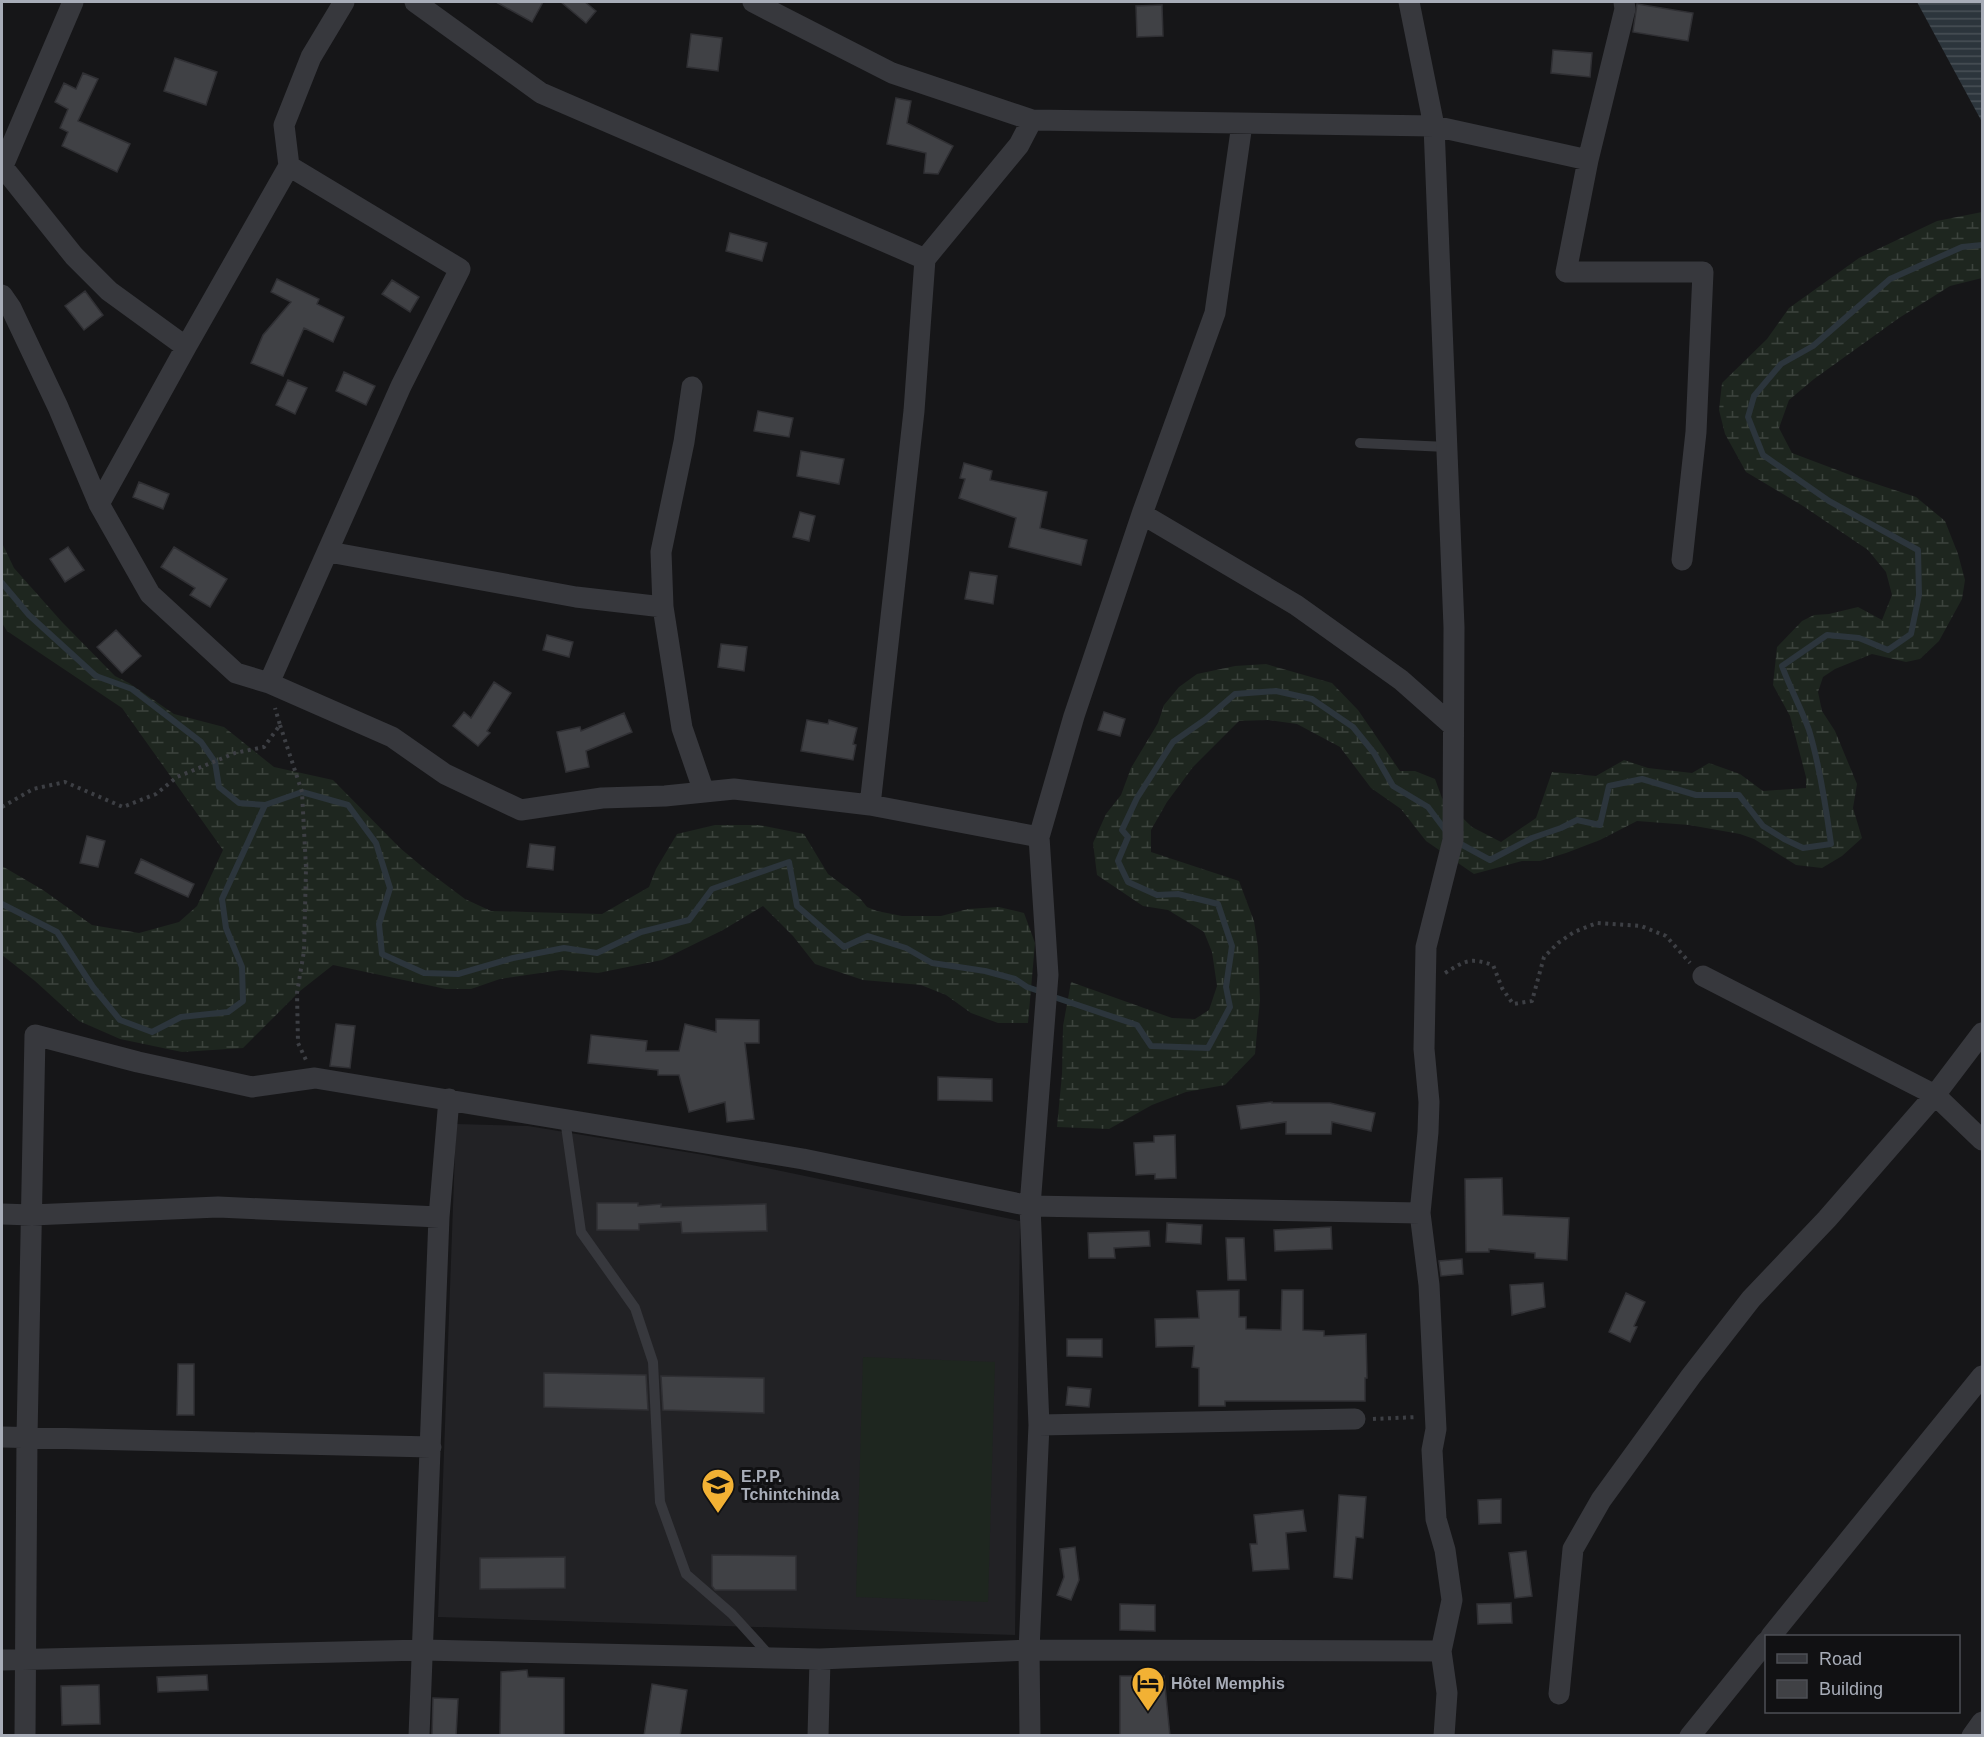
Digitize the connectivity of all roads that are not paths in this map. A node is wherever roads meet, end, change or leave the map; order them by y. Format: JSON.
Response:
{"nodes":[{"id":1,"x":73,"y":2,"type":"edge"},
{"id":2,"x":344,"y":2,"type":"edge"},
{"id":3,"x":414,"y":2,"type":"edge"},
{"id":4,"x":753,"y":2,"type":"edge"},
{"id":5,"x":1409,"y":2,"type":"edge"},
{"id":6,"x":1624,"y":2,"type":"edge"},
{"id":7,"x":1032,"y":120,"type":"junction"},
{"id":8,"x":1242,"y":124,"type":"junction"},
{"id":9,"x":1434,"y":126,"type":"junction"},
{"id":10,"x":1588,"y":160,"type":"junction"},
{"id":11,"x":289,"y":166,"type":"junction"},
{"id":12,"x":2,"y":167,"type":"edge"},
{"id":13,"x":925,"y":259,"type":"junction"},
{"id":14,"x":2,"y":295,"type":"edge"},
{"id":15,"x":186,"y":347,"type":"junction"},
{"id":16,"x":692,"y":387,"type":"dead end"},
{"id":17,"x":1360,"y":444,"type":"dead end"},
{"id":18,"x":1447,"y":447,"type":"junction"},
{"id":19,"x":99,"y":504,"type":"junction"},
{"id":20,"x":1143,"y":514,"type":"junction"},
{"id":21,"x":329,"y":552,"type":"junction"},
{"id":22,"x":1682,"y":560,"type":"dead end"},
{"id":23,"x":663,"y":607,"type":"junction"},
{"id":24,"x":268,"y":683,"type":"junction"},
{"id":25,"x":1453,"y":726,"type":"junction"},
{"id":26,"x":704,"y":792,"type":"junction"},
{"id":27,"x":870,"y":805,"type":"junction"},
{"id":28,"x":1040,"y":837,"type":"junction"},
{"id":29,"x":1703,"y":976,"type":"road end"},
{"id":30,"x":1983,"y":1033,"type":"edge"},
{"id":31,"x":1935,"y":1095,"type":"junction"},
{"id":32,"x":449,"y":1099,"type":"junction"},
{"id":33,"x":565,"y":1119,"type":"junction"},
{"id":34,"x":1983,"y":1140,"type":"edge"},
{"id":35,"x":1030,"y":1206,"type":"junction"},
{"id":36,"x":1420,"y":1213,"type":"junction"},
{"id":37,"x":2,"y":1214,"type":"edge"},
{"id":38,"x":32,"y":1215,"type":"junction"},
{"id":39,"x":439,"y":1217,"type":"junction"},
{"id":40,"x":1983,"y":1376,"type":"edge"},
{"id":41,"x":1355,"y":1419,"type":"road end"},
{"id":42,"x":1039,"y":1425,"type":"junction"},
{"id":43,"x":2,"y":1437,"type":"edge"},
{"id":44,"x":27,"y":1437,"type":"junction"},
{"id":45,"x":431,"y":1447,"type":"junction"},
{"id":46,"x":1772,"y":1635,"type":"edge"},
{"id":47,"x":1765,"y":1644,"type":"edge"},
{"id":48,"x":423,"y":1650,"type":"junction"},
{"id":49,"x":1029,"y":1650,"type":"junction"},
{"id":50,"x":1441,"y":1651,"type":"junction"},
{"id":51,"x":771,"y":1658,"type":"junction"},
{"id":52,"x":819,"y":1659,"type":"junction"},
{"id":53,"x":2,"y":1660,"type":"edge"},
{"id":54,"x":25,"y":1660,"type":"junction"},
{"id":55,"x":1559,"y":1694,"type":"dead end"},
{"id":56,"x":1983,"y":1722,"type":"edge"},
{"id":57,"x":25,"y":1736,"type":"edge"},
{"id":58,"x":419,"y":1736,"type":"edge"},
{"id":59,"x":818,"y":1736,"type":"edge"},
{"id":60,"x":1030,"y":1736,"type":"edge"},
{"id":61,"x":1444,"y":1736,"type":"edge"},
{"id":62,"x":1690,"y":1736,"type":"edge"},
{"id":63,"x":1972,"y":1736,"type":"edge"}],
"edges":[{"from":1,"to":12,"type":"street"},
{"from":2,"to":11,"type":"street"},
{"from":3,"to":13,"type":"street"},
{"from":4,"to":7,"type":"street"},
{"from":5,"to":9,"type":"street"},
{"from":6,"to":10,"type":"street"},
{"from":7,"to":8,"type":"street"},
{"from":7,"to":13,"type":"street"},
{"from":8,"to":9,"type":"street"},
{"from":8,"to":20,"type":"street"},
{"from":9,"to":10,"type":"street"},
{"from":9,"to":18,"type":"street"},
{"from":10,"to":22,"type":"street"},
{"from":11,"to":15,"type":"street"},
{"from":11,"to":21,"type":"street"},
{"from":12,"to":15,"type":"street"},
{"from":13,"to":27,"type":"street"},
{"from":14,"to":19,"type":"street"},
{"from":15,"to":19,"type":"street"},
{"from":16,"to":23,"type":"street"},
{"from":17,"to":18,"type":"lane"},
{"from":18,"to":25,"type":"street"},
{"from":19,"to":24,"type":"street"},
{"from":20,"to":25,"type":"street"},
{"from":20,"to":28,"type":"street"},
{"from":21,"to":23,"type":"street"},
{"from":21,"to":24,"type":"street"},
{"from":23,"to":26,"type":"street"},
{"from":24,"to":26,"type":"street"},
{"from":25,"to":36,"type":"street"},
{"from":26,"to":27,"type":"street"},
{"from":27,"to":28,"type":"street"},
{"from":28,"to":35,"type":"street"},
{"from":29,"to":31,"type":"street"},
{"from":30,"to":31,"type":"street"},
{"from":31,"to":34,"type":"street"},
{"from":31,"to":55,"type":"street"},
{"from":32,"to":33,"type":"street"},
{"from":32,"to":38,"type":"street"},
{"from":32,"to":39,"type":"street"},
{"from":33,"to":35,"type":"street"},
{"from":33,"to":51,"type":"lane"},
{"from":35,"to":36,"type":"street"},
{"from":35,"to":42,"type":"street"},
{"from":36,"to":50,"type":"street"},
{"from":37,"to":38,"type":"street"},
{"from":38,"to":39,"type":"street"},
{"from":38,"to":44,"type":"street"},
{"from":39,"to":45,"type":"street"},
{"from":40,"to":46,"type":"street"},
{"from":41,"to":42,"type":"street"},
{"from":42,"to":49,"type":"street"},
{"from":43,"to":44,"type":"street"},
{"from":44,"to":45,"type":"street"},
{"from":44,"to":54,"type":"street"},
{"from":45,"to":48,"type":"street"},
{"from":47,"to":62,"type":"street"},
{"from":48,"to":51,"type":"street"},
{"from":48,"to":54,"type":"street"},
{"from":48,"to":58,"type":"street"},
{"from":49,"to":50,"type":"street"},
{"from":49,"to":52,"type":"street"},
{"from":49,"to":60,"type":"street"},
{"from":50,"to":61,"type":"street"},
{"from":51,"to":52,"type":"street"},
{"from":52,"to":59,"type":"street"},
{"from":53,"to":54,"type":"street"},
{"from":54,"to":57,"type":"street"},
{"from":56,"to":63,"type":"street"}]}
